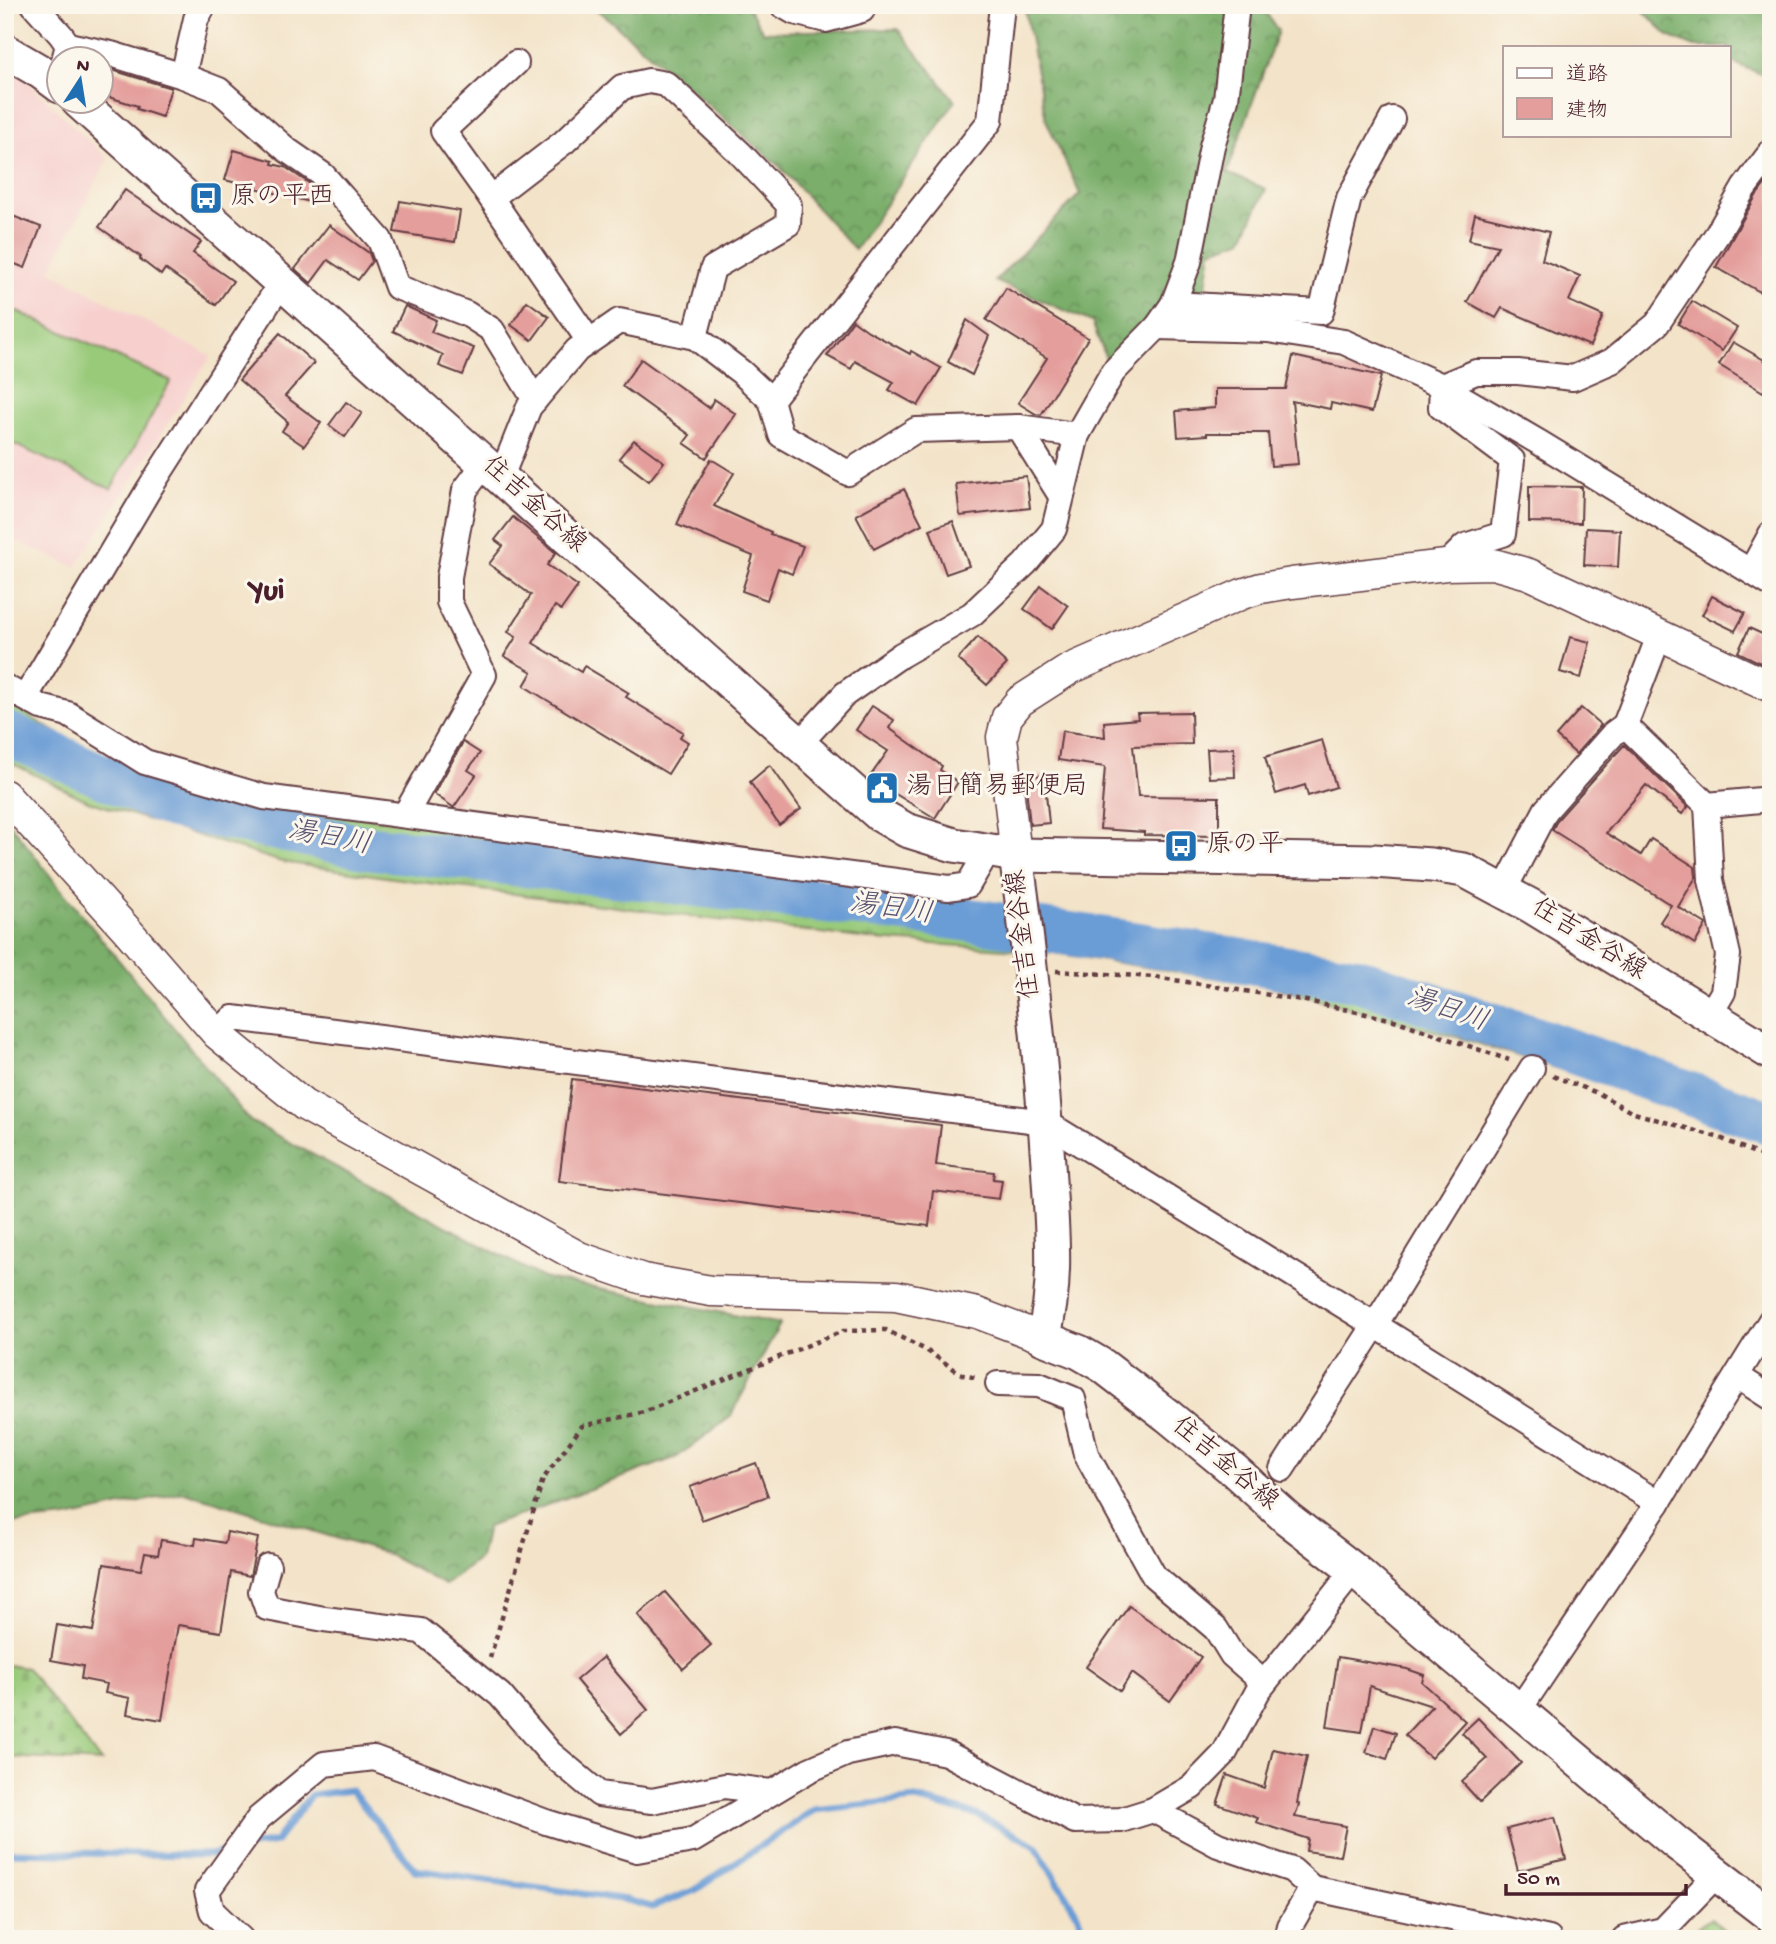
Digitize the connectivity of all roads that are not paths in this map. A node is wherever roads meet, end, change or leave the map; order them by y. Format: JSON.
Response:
{"nodes":[{"id":1,"x":34,"y":5,"type":"edge"},
{"id":2,"x":204,"y":5,"type":"edge"},
{"id":3,"x":782,"y":5,"type":"edge"},
{"id":4,"x":864,"y":5,"type":"edge"},
{"id":5,"x":1002,"y":5,"type":"edge"},
{"id":6,"x":1237,"y":5,"type":"edge"},
{"id":7,"x":62,"y":46,"type":"edge"},
{"id":8,"x":5,"y":51,"type":"edge"},
{"id":9,"x":116,"y":56,"type":"edge"},
{"id":10,"x":516,"y":63,"type":"dead end"},
{"id":11,"x":46,"y":73,"type":"edge"},
{"id":12,"x":183,"y":76,"type":"junction"},
{"id":13,"x":108,"y":116,"type":"edge"},
{"id":14,"x":1392,"y":119,"type":"dead end"},
{"id":15,"x":1771,"y":152,"type":"edge"},
{"id":16,"x":491,"y":198,"type":"junction"},
{"id":17,"x":281,"y":283,"type":"junction"},
{"id":18,"x":1173,"y":304,"type":"junction"},
{"id":19,"x":1157,"y":327,"type":"junction"},
{"id":20,"x":695,"y":337,"type":"junction"},
{"id":21,"x":589,"y":341,"type":"junction"},
{"id":22,"x":1442,"y":386,"type":"junction"},
{"id":23,"x":535,"y":400,"type":"junction"},
{"id":24,"x":771,"y":400,"type":"junction"},
{"id":25,"x":1018,"y":427,"type":"junction"},
{"id":26,"x":1077,"y":435,"type":"junction"},
{"id":27,"x":493,"y":470,"type":"junction"},
{"id":28,"x":1061,"y":496,"type":"junction"},
{"id":29,"x":1771,"y":534,"type":"edge"},
{"id":30,"x":1446,"y":565,"type":"junction"},
{"id":31,"x":1761,"y":577,"type":"edge"},
{"id":32,"x":1659,"y":636,"type":"junction"},
{"id":33,"x":1771,"y":687,"type":"edge"},
{"id":34,"x":15,"y":693,"type":"edge"},
{"id":35,"x":1625,"y":725,"type":"junction"},
{"id":36,"x":799,"y":744,"type":"junction"},
{"id":37,"x":5,"y":795,"type":"edge"},
{"id":38,"x":1771,"y":799,"type":"edge"},
{"id":39,"x":1707,"y":805,"type":"junction"},
{"id":40,"x":405,"y":815,"type":"junction"},
{"id":41,"x":1002,"y":853,"type":"junction"},
{"id":42,"x":1504,"y":890,"type":"junction"},
{"id":43,"x":1709,"y":1016,"type":"junction"},
{"id":44,"x":216,"y":1034,"type":"junction"},
{"id":45,"x":1771,"y":1053,"type":"edge"},
{"id":46,"x":1532,"y":1068,"type":"road end"},
{"id":47,"x":1045,"y":1122,"type":"junction"},
{"id":48,"x":1771,"y":1320,"type":"edge"},
{"id":49,"x":1376,"y":1325,"type":"junction"},
{"id":50,"x":1043,"y":1338,"type":"junction"},
{"id":51,"x":1737,"y":1376,"type":"junction"},
{"id":52,"x":998,"y":1384,"type":"road end"},
{"id":53,"x":1771,"y":1398,"type":"edge"},
{"id":54,"x":1282,"y":1469,"type":"dead end"},
{"id":55,"x":1658,"y":1503,"type":"junction"},
{"id":56,"x":268,"y":1566,"type":"dead end"},
{"id":57,"x":1354,"y":1570,"type":"junction"},
{"id":58,"x":1264,"y":1683,"type":"junction"},
{"id":59,"x":1519,"y":1710,"type":"junction"},
{"id":60,"x":771,"y":1792,"type":"junction"},
{"id":61,"x":1153,"y":1810,"type":"junction"},
{"id":62,"x":1717,"y":1874,"type":"junction"},
{"id":63,"x":1312,"y":1888,"type":"junction"},
{"id":64,"x":1771,"y":1916,"type":"edge"},
{"id":65,"x":241,"y":1939,"type":"edge"},
{"id":66,"x":1287,"y":1939,"type":"edge"},
{"id":67,"x":1549,"y":1939,"type":"edge"},
{"id":68,"x":1624,"y":1939,"type":"edge"}],
"edges":[{"from":1,"to":7,"type":"street"},
{"from":2,"to":12,"type":"street"},
{"from":3,"to":4,"type":"street"},
{"from":5,"to":24,"type":"street"},
{"from":6,"to":18,"type":"street"},
{"from":8,"to":11,"type":"main road","name":"住吉金谷線"},
{"from":9,"to":12,"type":"street"},
{"from":10,"to":16,"type":"street"},
{"from":12,"to":23,"type":"street"},
{"from":13,"to":17,"type":"main road","name":"住吉金谷線"},
{"from":14,"to":18,"type":"street"},
{"from":15,"to":22,"type":"street"},
{"from":16,"to":20,"type":"street"},
{"from":16,"to":21,"type":"street"},
{"from":17,"to":27,"type":"main road","name":"住吉金谷線"},
{"from":17,"to":34,"type":"street"},
{"from":18,"to":19,"type":"street"},
{"from":19,"to":22,"type":"street"},
{"from":19,"to":26,"type":"street"},
{"from":20,"to":21,"type":"street"},
{"from":20,"to":24,"type":"street"},
{"from":21,"to":23,"type":"street"},
{"from":22,"to":30,"type":"street"},
{"from":22,"to":31,"type":"street"},
{"from":23,"to":27,"type":"street"},
{"from":24,"to":25,"type":"street"},
{"from":25,"to":26,"type":"street"},
{"from":25,"to":28,"type":"street"},
{"from":26,"to":28,"type":"street"},
{"from":27,"to":36,"type":"main road","name":"住吉金谷線"},
{"from":27,"to":40,"type":"street"},
{"from":28,"to":36,"type":"street"},
{"from":29,"to":31,"type":"street"},
{"from":30,"to":32,"type":"street"},
{"from":30,"to":41,"type":"street"},
{"from":32,"to":33,"type":"street"},
{"from":32,"to":35,"type":"street"},
{"from":34,"to":40,"type":"street"},
{"from":35,"to":39,"type":"street"},
{"from":35,"to":42,"type":"street"},
{"from":36,"to":41,"type":"main road","name":"住吉金谷線"},
{"from":37,"to":44,"type":"street"},
{"from":38,"to":39,"type":"street"},
{"from":39,"to":43,"type":"street"},
{"from":40,"to":41,"type":"street"},
{"from":41,"to":42,"type":"main road","name":"住吉金谷線"},
{"from":41,"to":47,"type":"main road","name":"住吉金谷線"},
{"from":42,"to":43,"type":"main road","name":"住吉金谷線"},
{"from":43,"to":45,"type":"main road","name":"住吉金谷線"},
{"from":44,"to":47,"type":"street"},
{"from":44,"to":50,"type":"street"},
{"from":46,"to":49,"type":"street"},
{"from":47,"to":49,"type":"street"},
{"from":47,"to":50,"type":"main road","name":"住吉金谷線"},
{"from":48,"to":51,"type":"street"},
{"from":49,"to":54,"type":"street"},
{"from":49,"to":55,"type":"street"},
{"from":50,"to":57,"type":"main road","name":"住吉金谷線"},
{"from":51,"to":53,"type":"street"},
{"from":51,"to":55,"type":"street"},
{"from":52,"to":58,"type":"street"},
{"from":55,"to":59,"type":"street"},
{"from":56,"to":60,"type":"street"},
{"from":57,"to":58,"type":"street"},
{"from":57,"to":59,"type":"main road","name":"住吉金谷線"},
{"from":58,"to":61,"type":"street"},
{"from":59,"to":62,"type":"main road","name":"住吉金谷線"},
{"from":60,"to":61,"type":"street"},
{"from":60,"to":65,"type":"street"},
{"from":61,"to":63,"type":"street"},
{"from":62,"to":64,"type":"main road","name":"住吉金谷線"},
{"from":62,"to":68,"type":"street"},
{"from":63,"to":66,"type":"street"},
{"from":63,"to":67,"type":"street"}]}
